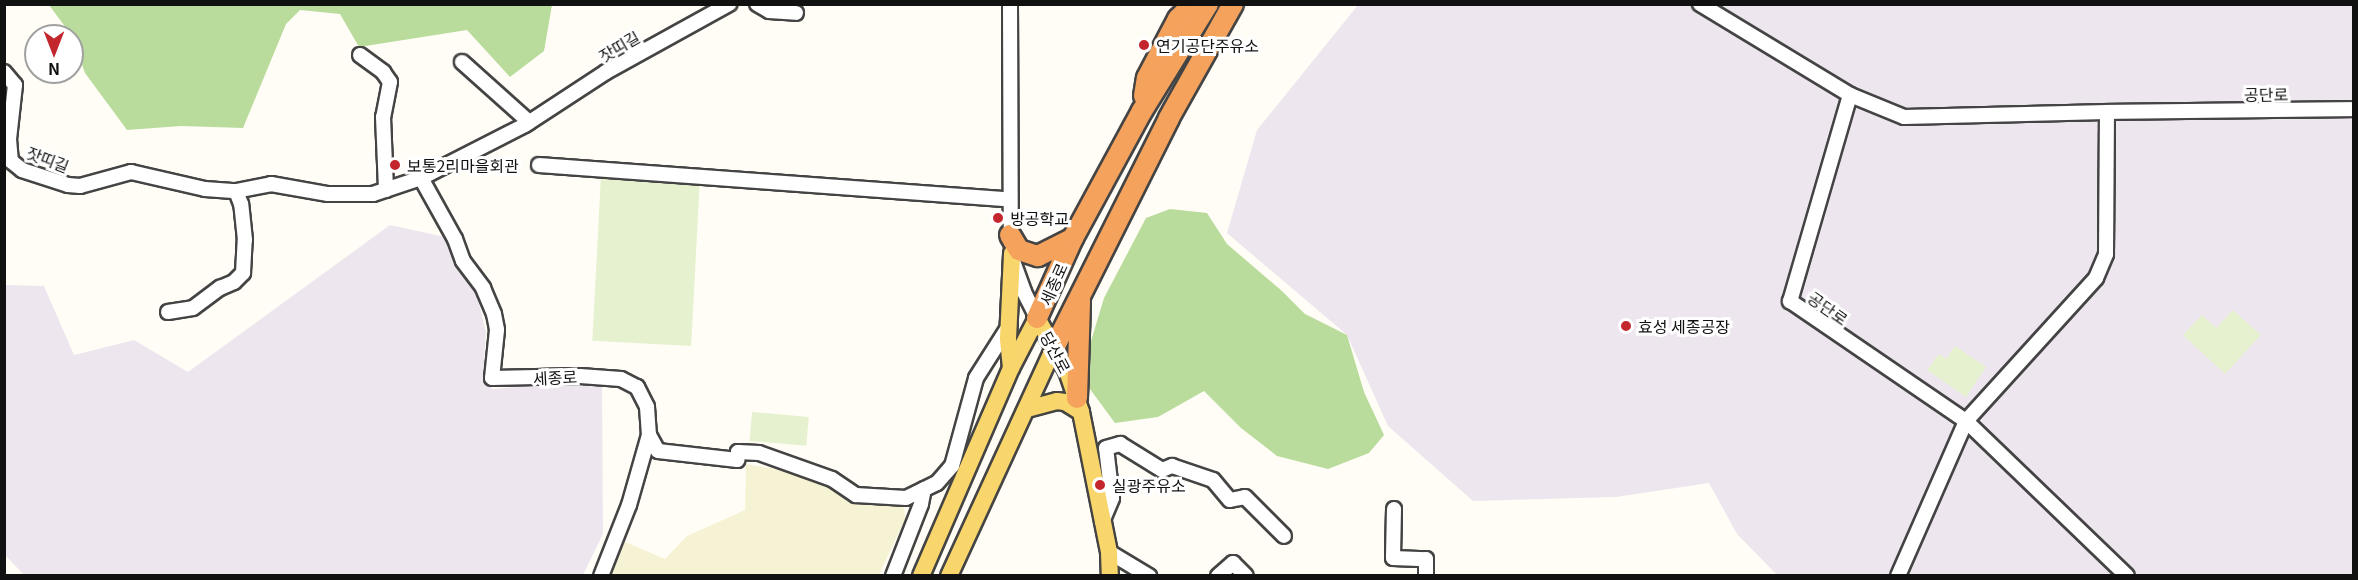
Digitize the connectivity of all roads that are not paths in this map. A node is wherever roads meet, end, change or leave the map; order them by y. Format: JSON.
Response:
{"nodes":[{"id":1,"x":729,"y":4,"type":"edge"},
{"id":2,"x":757,"y":4,"type":"edge"},
{"id":3,"x":1010,"y":4,"type":"edge"},
{"id":4,"x":1193,"y":4,"type":"edge"},
{"id":5,"x":1208,"y":4,"type":"edge"},
{"id":6,"x":1243,"y":4,"type":"edge"},
{"id":7,"x":1700,"y":4,"type":"edge"},
{"id":8,"x":1230,"y":11,"type":"edge"},
{"id":9,"x":796,"y":13,"type":"dead end"},
{"id":10,"x":360,"y":55,"type":"dead end"},
{"id":11,"x":462,"y":62,"type":"dead end"},
{"id":12,"x":4,"y":72,"type":"edge"},
{"id":13,"x":1850,"y":95,"type":"junction"},
{"id":14,"x":2354,"y":109,"type":"edge"},
{"id":15,"x":1142,"y":111,"type":"junction"},
{"id":16,"x":2107,"y":112,"type":"junction"},
{"id":17,"x":529,"y":122,"type":"junction"},
{"id":18,"x":538,"y":165,"type":"dead end"},
{"id":19,"x":421,"y":178,"type":"junction"},
{"id":20,"x":386,"y":190,"type":"junction"},
{"id":21,"x":236,"y":191,"type":"junction"},
{"id":22,"x":1010,"y":200,"type":"junction"},
{"id":23,"x":1073,"y":238,"type":"junction"},
{"id":24,"x":1011,"y":244,"type":"junction"},
{"id":25,"x":1080,"y":297,"type":"junction"},
{"id":26,"x":168,"y":312,"type":"dead end"},
{"id":27,"x":1037,"y":318,"type":"junction"},
{"id":28,"x":1010,"y":324,"type":"junction"},
{"id":29,"x":1054,"y":348,"type":"junction"},
{"id":30,"x":1011,"y":368,"type":"junction"},
{"id":31,"x":1079,"y":405,"type":"junction"},
{"id":32,"x":1027,"y":410,"type":"junction"},
{"id":33,"x":1966,"y":421,"type":"junction"},
{"id":34,"x":649,"y":435,"type":"junction"},
{"id":35,"x":924,"y":489,"type":"junction"},
{"id":36,"x":1394,"y":509,"type":"dead end"},
{"id":37,"x":1102,"y":522,"type":"junction"},
{"id":38,"x":1284,"y":536,"type":"dead end"},
{"id":39,"x":1108,"y":552,"type":"junction"},
{"id":40,"x":601,"y":576,"type":"edge"},
{"id":41,"x":893,"y":576,"type":"edge"},
{"id":42,"x":921,"y":576,"type":"edge"},
{"id":43,"x":949,"y":576,"type":"edge"},
{"id":44,"x":1110,"y":576,"type":"edge"},
{"id":45,"x":1149,"y":576,"type":"edge"},
{"id":46,"x":1218,"y":576,"type":"edge"},
{"id":47,"x":1246,"y":576,"type":"edge"},
{"id":48,"x":1426,"y":576,"type":"edge"},
{"id":49,"x":1899,"y":576,"type":"edge"},
{"id":50,"x":2127,"y":576,"type":"edge"}],
"edges":[{"from":1,"to":17,"type":"street","name":"잣띠길"},
{"from":2,"to":9,"type":"street"},
{"from":3,"to":22,"type":"street","name":"당산로"},
{"from":4,"to":15,"type":"highway"},
{"from":5,"to":15,"type":"highway","name":"세종로"},
{"from":6,"to":8,"type":"highway"},
{"from":7,"to":13,"type":"street","name":"공단로"},
{"from":8,"to":25,"type":"highway","name":"세종로"},
{"from":10,"to":20,"type":"street"},
{"from":11,"to":17,"type":"street"},
{"from":12,"to":21,"type":"street","name":"잣띠길"},
{"from":13,"to":16,"type":"street","name":"공단로"},
{"from":13,"to":33,"type":"street","name":"공단로"},
{"from":14,"to":16,"type":"street","name":"공단로"},
{"from":15,"to":23,"type":"highway","name":"세종로"},
{"from":16,"to":33,"type":"street"},
{"from":17,"to":19,"type":"street","name":"잣띠길"},
{"from":18,"to":22,"type":"street"},
{"from":19,"to":20,"type":"street","name":"잣띠길"},
{"from":19,"to":34,"type":"street","name":"세종로"},
{"from":20,"to":21,"type":"street","name":"잣띠길"},
{"from":21,"to":26,"type":"street"},
{"from":22,"to":24,"type":"street","name":"당산로"},
{"from":23,"to":24,"type":"highway"},
{"from":23,"to":27,"type":"highway","name":"세종로"},
{"from":24,"to":27,"type":"street","name":"당산로"},
{"from":24,"to":28,"type":"main road"},
{"from":25,"to":29,"type":"highway","name":"세종로"},
{"from":25,"to":31,"type":"highway"},
{"from":27,"to":29,"type":"main road","name":"당산로"},
{"from":27,"to":30,"type":"main road","name":"세종로"},
{"from":28,"to":30,"type":"main road"},
{"from":28,"to":35,"type":"street"},
{"from":29,"to":31,"type":"main road","name":"당산로"},
{"from":29,"to":32,"type":"main road","name":"세종로"},
{"from":30,"to":42,"type":"main road","name":"세종로"},
{"from":31,"to":32,"type":"main road"},
{"from":31,"to":37,"type":"main road","name":"당산로"},
{"from":32,"to":43,"type":"main road","name":"세종로"},
{"from":33,"to":49,"type":"street"},
{"from":33,"to":50,"type":"street","name":"공단로"},
{"from":34,"to":35,"type":"street"},
{"from":34,"to":40,"type":"street","name":"세종로"},
{"from":35,"to":41,"type":"street"},
{"from":36,"to":48,"type":"street"},
{"from":37,"to":38,"type":"street"},
{"from":37,"to":39,"type":"main road","name":"당산로"},
{"from":39,"to":44,"type":"main road","name":"당산로"},
{"from":39,"to":45,"type":"street"},
{"from":46,"to":47,"type":"street"}]}
